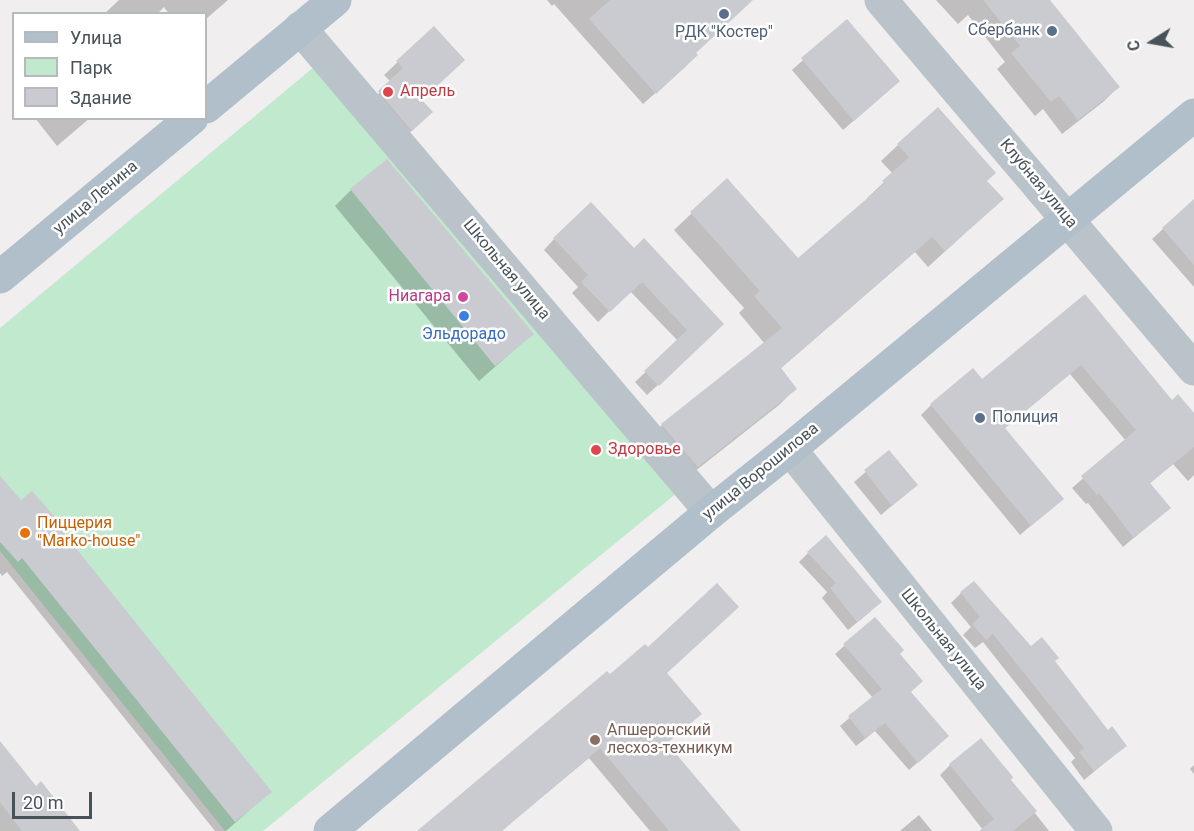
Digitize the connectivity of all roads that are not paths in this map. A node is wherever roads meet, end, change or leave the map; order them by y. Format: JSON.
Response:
{"nodes":[{"id":1,"x":334,"y":0,"type":"edge"},
{"id":2,"x":881,"y":0,"type":"edge"},
{"id":3,"x":300,"y":28,"type":"junction"},
{"id":4,"x":207,"y":106,"type":"edge"},
{"id":5,"x":1194,"y":115,"type":"edge"},
{"id":6,"x":190,"y":120,"type":"edge"},
{"id":7,"x":1067,"y":219,"type":"junction"},
{"id":8,"x":0,"y":277,"type":"edge"},
{"id":9,"x":1194,"y":369,"type":"edge"},
{"id":10,"x":790,"y":449,"type":"junction"},
{"id":11,"x":711,"y":512,"type":"junction"},
{"id":12,"x":330,"y":831,"type":"edge"},
{"id":13,"x":1096,"y":831,"type":"edge"}],
"edges":[{"from":1,"to":3,"type":"main road"},
{"from":2,"to":7,"type":"street","name":"Клубная улица"},
{"from":3,"to":4,"type":"main road"},
{"from":3,"to":11,"type":"street","name":"Школьная улица"},
{"from":5,"to":7,"type":"main road","name":"улица Ворошилова"},
{"from":6,"to":8,"type":"main road","name":"улица Ленина"},
{"from":7,"to":9,"type":"street","name":"Клубная улица"},
{"from":7,"to":10,"type":"main road","name":"улица Ворошилова"},
{"from":10,"to":11,"type":"main road","name":"улица Ворошилова"},
{"from":10,"to":13,"type":"street","name":"Школьная улица"},
{"from":11,"to":12,"type":"main road","name":"улица Ворошилова"}]}
